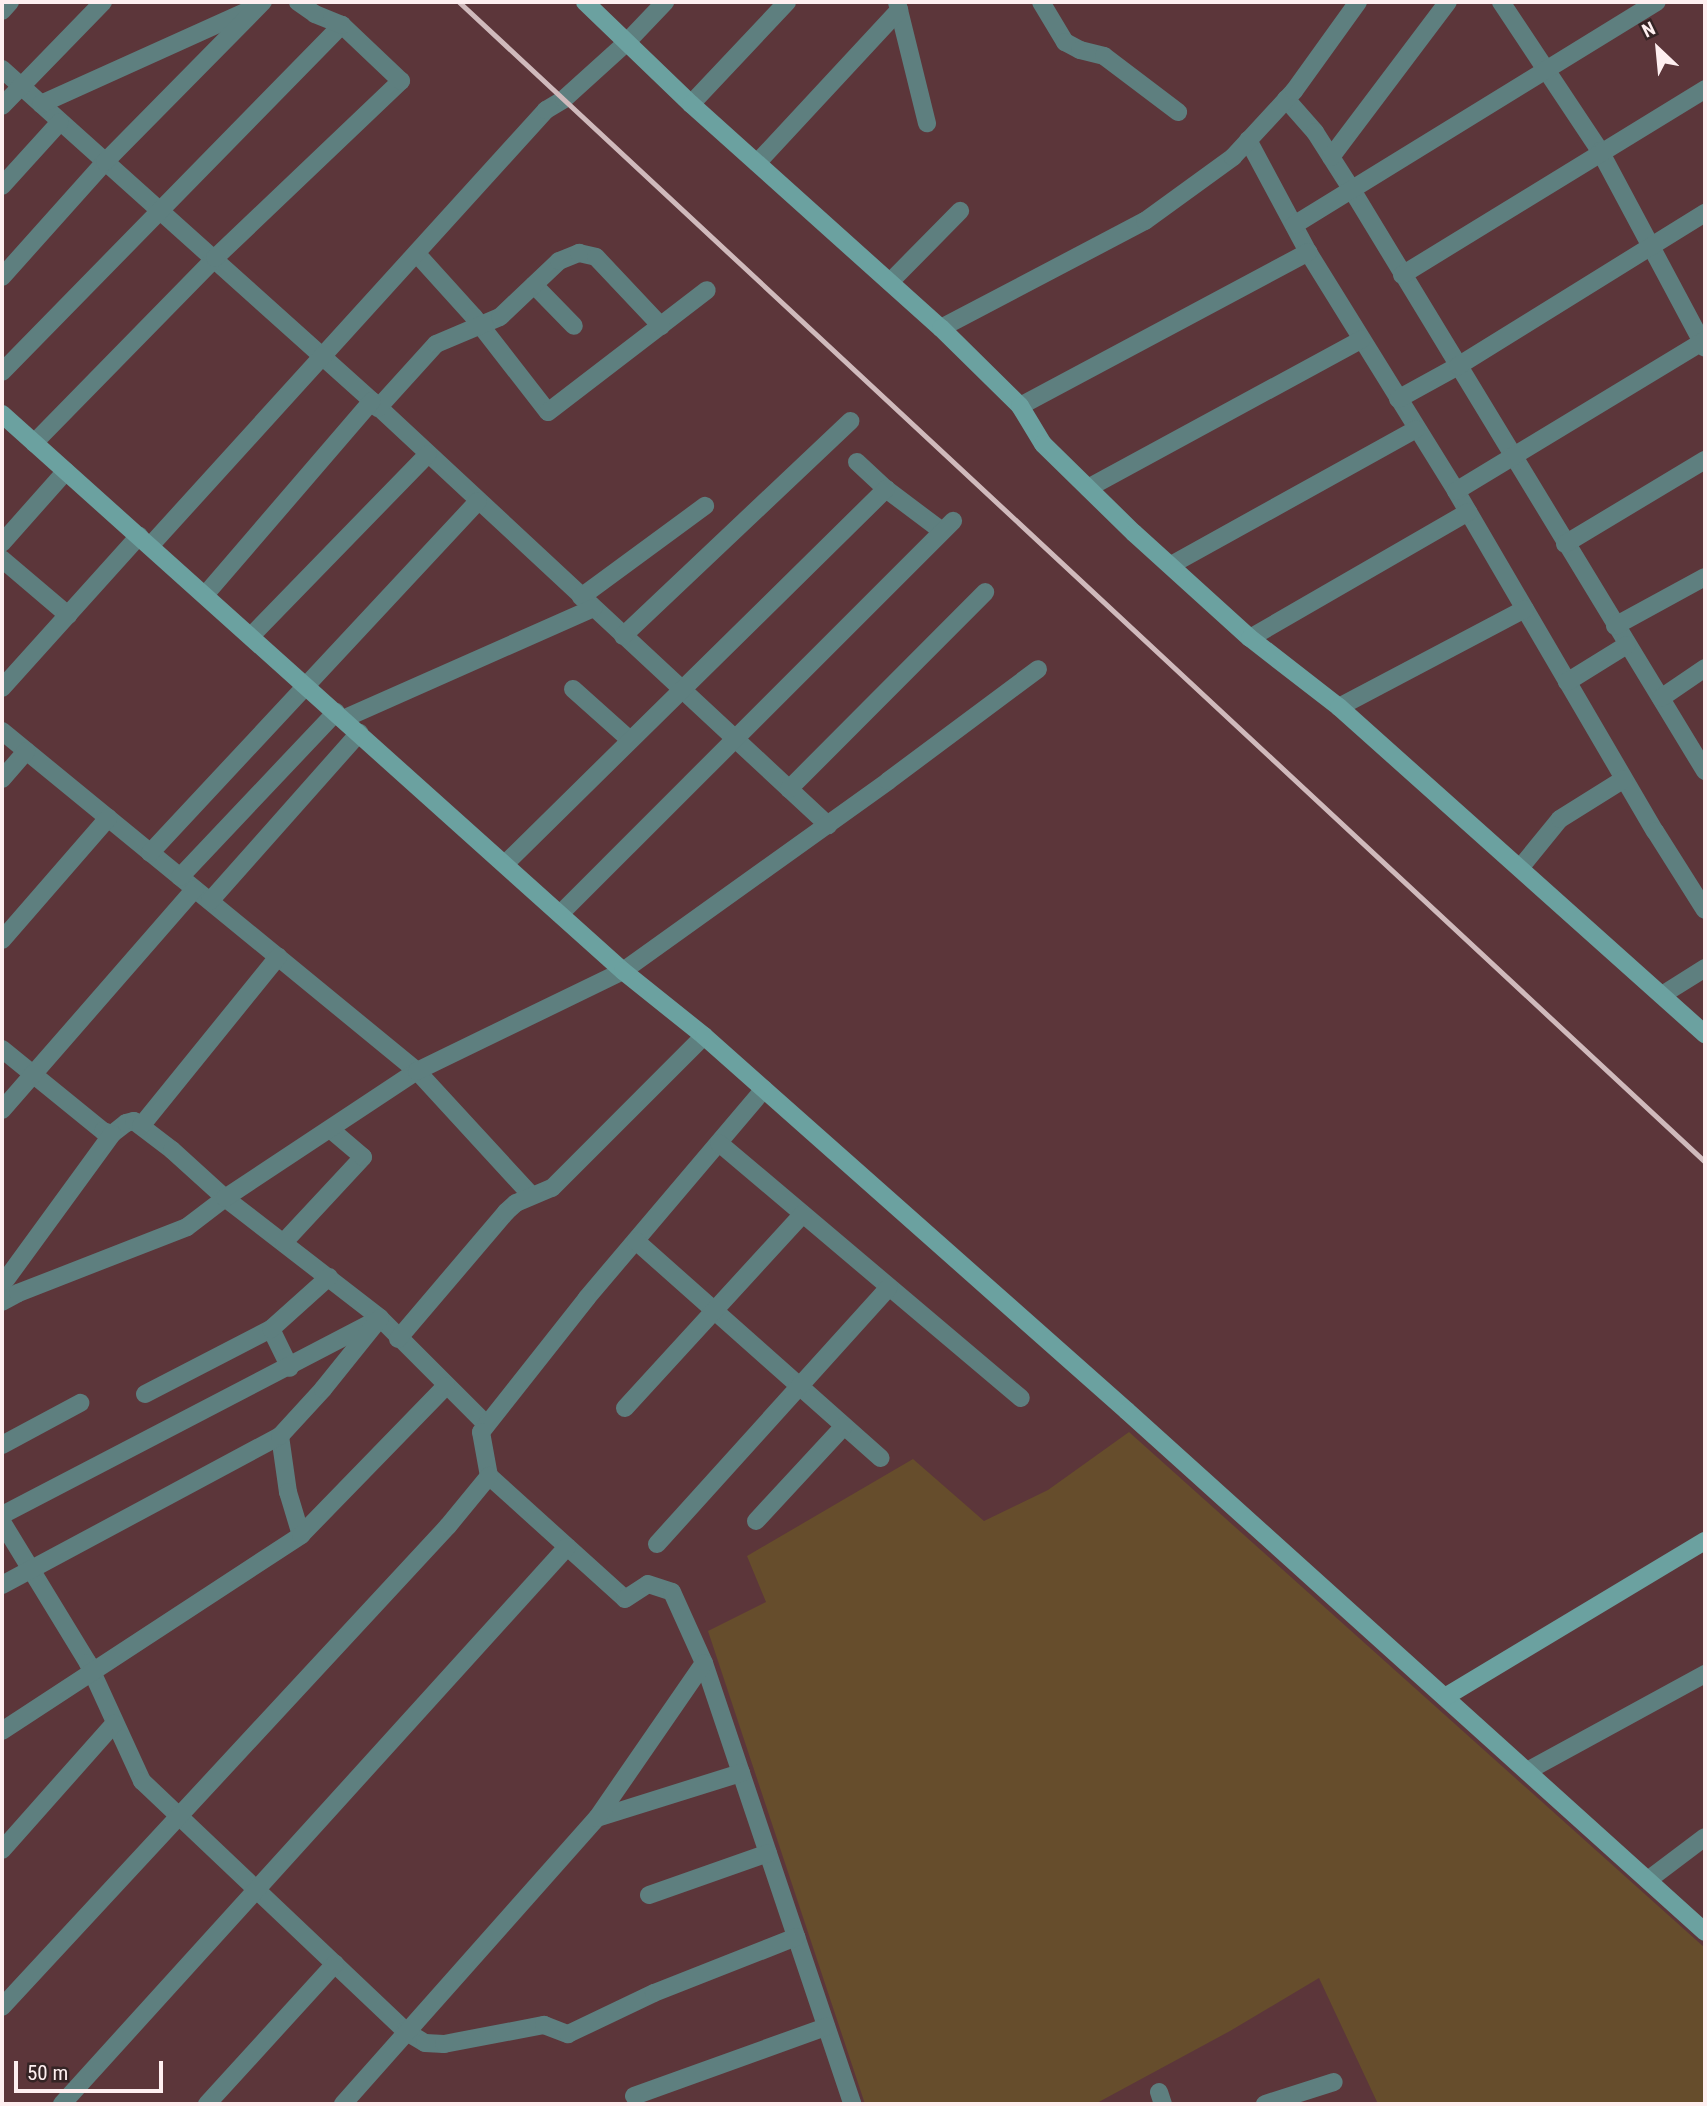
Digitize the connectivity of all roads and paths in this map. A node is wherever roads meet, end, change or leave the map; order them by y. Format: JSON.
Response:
{"nodes":[{"id":1,"x":10,"y":2,"type":"edge"},
{"id":2,"x":103,"y":2,"type":"edge"},
{"id":3,"x":298,"y":2,"type":"edge"},
{"id":4,"x":585,"y":2,"type":"edge"},
{"id":5,"x":665,"y":2,"type":"edge"},
{"id":6,"x":787,"y":2,"type":"edge"},
{"id":7,"x":1041,"y":2,"type":"edge"},
{"id":8,"x":1358,"y":2,"type":"edge"},
{"id":9,"x":1448,"y":2,"type":"edge"},
{"id":10,"x":1501,"y":2,"type":"edge"},
{"id":11,"x":1657,"y":2,"type":"edge"},
{"id":12,"x":262,"y":3,"type":"edge"},
{"id":13,"x":898,"y":6,"type":"edge"},
{"id":14,"x":2,"y":11,"type":"edge"},
{"id":15,"x":342,"y":25,"type":"junction"},
{"id":16,"x":626,"y":43,"type":"junction"},
{"id":17,"x":2,"y":69,"type":"edge"},
{"id":18,"x":1547,"y":69,"type":"junction"},
{"id":19,"x":21,"y":86,"type":"junction"},
{"id":20,"x":1705,"y":89,"type":"edge"},
{"id":21,"x":1286,"y":99,"type":"junction"},
{"id":22,"x":41,"y":104,"type":"junction"},
{"id":23,"x":691,"y":104,"type":"junction"},
{"id":24,"x":2,"y":106,"type":"edge"},
{"id":25,"x":1178,"y":113,"type":"dead end"},
{"id":26,"x":60,"y":122,"type":"junction"},
{"id":27,"x":927,"y":123,"type":"dead end"},
{"id":28,"x":1248,"y":140,"type":"junction"},
{"id":29,"x":1600,"y":151,"type":"junction"},
{"id":30,"x":1331,"y":157,"type":"junction"},
{"id":31,"x":105,"y":162,"type":"junction"},
{"id":32,"x":757,"y":163,"type":"junction"},
{"id":33,"x":2,"y":186,"type":"edge"},
{"id":34,"x":1352,"y":190,"type":"junction"},
{"id":35,"x":158,"y":210,"type":"junction"},
{"id":36,"x":960,"y":211,"type":"dead end"},
{"id":37,"x":1705,"y":213,"type":"edge"},
{"id":38,"x":1294,"y":225,"type":"junction"},
{"id":39,"x":1651,"y":247,"type":"junction"},
{"id":40,"x":1308,"y":252,"type":"junction"},
{"id":41,"x":417,"y":254,"type":"junction"},
{"id":42,"x":215,"y":258,"type":"junction"},
{"id":43,"x":1402,"y":275,"type":"junction"},
{"id":44,"x":2,"y":276,"type":"edge"},
{"id":45,"x":890,"y":282,"type":"junction"},
{"id":46,"x":534,"y":285,"type":"junction"},
{"id":47,"x":707,"y":290,"type":"dead end"},
{"id":48,"x":479,"y":324,"type":"junction"},
{"id":49,"x":574,"y":326,"type":"dead end"},
{"id":50,"x":661,"y":326,"type":"junction"},
{"id":51,"x":941,"y":328,"type":"junction"},
{"id":52,"x":1361,"y":340,"type":"junction"},
{"id":53,"x":1704,"y":344,"type":"edge"},
{"id":54,"x":322,"y":356,"type":"junction"},
{"id":55,"x":1458,"y":366,"type":"junction"},
{"id":56,"x":2,"y":372,"type":"edge"},
{"id":57,"x":1398,"y":399,"type":"junction"},
{"id":58,"x":375,"y":405,"type":"junction"},
{"id":59,"x":1020,"y":406,"type":"junction"},
{"id":60,"x":2,"y":414,"type":"edge"},
{"id":61,"x":850,"y":421,"type":"dead end"},
{"id":62,"x":1416,"y":429,"type":"junction"},
{"id":63,"x":34,"y":443,"type":"junction"},
{"id":64,"x":428,"y":454,"type":"junction"},
{"id":65,"x":1515,"y":456,"type":"junction"},
{"id":66,"x":1705,"y":460,"type":"edge"},
{"id":67,"x":857,"y":462,"type":"dead end"},
{"id":68,"x":66,"y":471,"type":"junction"},
{"id":69,"x":1088,"y":488,"type":"junction"},
{"id":70,"x":886,"y":489,"type":"junction"},
{"id":71,"x":1456,"y":491,"type":"junction"},
{"id":72,"x":478,"y":501,"type":"junction"},
{"id":73,"x":705,"y":506,"type":"dead end"},
{"id":74,"x":1468,"y":512,"type":"junction"},
{"id":75,"x":145,"y":541,"type":"junction"},
{"id":76,"x":2,"y":543,"type":"edge"},
{"id":77,"x":1565,"y":544,"type":"junction"},
{"id":78,"x":2,"y":559,"type":"edge"},
{"id":79,"x":1171,"y":565,"type":"junction"},
{"id":80,"x":1705,"y":577,"type":"edge"},
{"id":81,"x":985,"y":592,"type":"dead end"},
{"id":82,"x":205,"y":595,"type":"junction"},
{"id":83,"x":587,"y":603,"type":"junction"},
{"id":84,"x":1525,"y":609,"type":"junction"},
{"id":85,"x":68,"y":615,"type":"junction"},
{"id":86,"x":1615,"y":626,"type":"junction"},
{"id":87,"x":251,"y":636,"type":"junction"},
{"id":88,"x":624,"y":636,"type":"junction"},
{"id":89,"x":1250,"y":638,"type":"junction"},
{"id":90,"x":1627,"y":645,"type":"junction"},
{"id":91,"x":1705,"y":668,"type":"edge"},
{"id":92,"x":1038,"y":669,"type":"dead end"},
{"id":93,"x":1567,"y":681,"type":"junction"},
{"id":94,"x":307,"y":686,"type":"junction"},
{"id":95,"x":2,"y":688,"type":"edge"},
{"id":96,"x":573,"y":689,"type":"dead end"},
{"id":97,"x":681,"y":689,"type":"junction"},
{"id":98,"x":1661,"y":698,"type":"junction"},
{"id":99,"x":1339,"y":707,"type":"junction"},
{"id":100,"x":340,"y":716,"type":"junction"},
{"id":101,"x":2,"y":731,"type":"edge"},
{"id":102,"x":359,"y":733,"type":"junction"},
{"id":103,"x":735,"y":739,"type":"junction"},
{"id":104,"x":629,"y":740,"type":"junction"},
{"id":105,"x":26,"y":751,"type":"junction"},
{"id":106,"x":1705,"y":771,"type":"edge"},
{"id":107,"x":2,"y":779,"type":"edge"},
{"id":108,"x":1624,"y":779,"type":"junction"},
{"id":109,"x":789,"y":789,"type":"junction"},
{"id":110,"x":108,"y":818,"type":"junction"},
{"id":111,"x":828,"y":825,"type":"junction"},
{"id":112,"x":150,"y":853,"type":"junction"},
{"id":113,"x":505,"y":864,"type":"junction"},
{"id":114,"x":1520,"y":868,"type":"junction"},
{"id":115,"x":180,"y":877,"type":"junction"},
{"id":116,"x":195,"y":889,"type":"junction"},
{"id":117,"x":210,"y":901,"type":"junction"},
{"id":118,"x":1705,"y":910,"type":"edge"},
{"id":119,"x":560,"y":914,"type":"junction"},
{"id":120,"x":2,"y":940,"type":"edge"},
{"id":121,"x":278,"y":957,"type":"junction"},
{"id":122,"x":1705,"y":968,"type":"edge"},
{"id":123,"x":623,"y":971,"type":"junction"},
{"id":124,"x":1662,"y":995,"type":"junction"},
{"id":125,"x":1705,"y":1034,"type":"edge"},
{"id":126,"x":704,"y":1036,"type":"junction"},
{"id":127,"x":2,"y":1049,"type":"edge"},
{"id":128,"x":417,"y":1070,"type":"junction"},
{"id":129,"x":33,"y":1074,"type":"junction"},
{"id":130,"x":764,"y":1090,"type":"junction"},
{"id":131,"x":2,"y":1110,"type":"edge"},
{"id":132,"x":141,"y":1126,"type":"junction"},
{"id":133,"x":330,"y":1129,"type":"junction"},
{"id":134,"x":112,"y":1134,"type":"junction"},
{"id":135,"x":719,"y":1143,"type":"junction"},
{"id":136,"x":531,"y":1195,"type":"junction"},
{"id":137,"x":225,"y":1198,"type":"junction"},
{"id":138,"x":803,"y":1214,"type":"junction"},
{"id":139,"x":636,"y":1241,"type":"junction"},
{"id":140,"x":284,"y":1242,"type":"junction"},
{"id":141,"x":329,"y":1277,"type":"junction"},
{"id":142,"x":2,"y":1285,"type":"edge"},
{"id":143,"x":889,"y":1287,"type":"junction"},
{"id":144,"x":2,"y":1303,"type":"edge"},
{"id":145,"x":715,"y":1311,"type":"junction"},
{"id":146,"x":380,"y":1318,"type":"junction"},
{"id":147,"x":271,"y":1329,"type":"junction"},
{"id":148,"x":398,"y":1339,"type":"junction"},
{"id":149,"x":289,"y":1367,"type":"junction"},
{"id":150,"x":446,"y":1385,"type":"junction"},
{"id":151,"x":800,"y":1387,"type":"junction"},
{"id":152,"x":145,"y":1394,"type":"dead end"},
{"id":153,"x":1021,"y":1398,"type":"dead end"},
{"id":154,"x":80,"y":1403,"type":"dead end"},
{"id":155,"x":625,"y":1408,"type":"dead end"},
{"id":156,"x":486,"y":1424,"type":"junction"},
{"id":157,"x":844,"y":1426,"type":"junction"},
{"id":158,"x":280,"y":1436,"type":"junction"},
{"id":159,"x":2,"y":1445,"type":"edge"},
{"id":160,"x":880,"y":1458,"type":"dead end"},
{"id":161,"x":489,"y":1476,"type":"junction"},
{"id":162,"x":2,"y":1516,"type":"edge"},
{"id":163,"x":756,"y":1521,"type":"dead end"},
{"id":164,"x":2,"y":1522,"type":"edge"},
{"id":165,"x":301,"y":1535,"type":"junction"},
{"id":166,"x":1705,"y":1541,"type":"edge"},
{"id":167,"x":657,"y":1544,"type":"dead end"},
{"id":168,"x":567,"y":1548,"type":"junction"},
{"id":169,"x":30,"y":1567,"type":"junction"},
{"id":170,"x":2,"y":1585,"type":"edge"},
{"id":171,"x":704,"y":1662,"type":"junction"},
{"id":172,"x":92,"y":1672,"type":"junction"},
{"id":173,"x":1705,"y":1674,"type":"edge"},
{"id":174,"x":1445,"y":1697,"type":"junction"},
{"id":175,"x":114,"y":1724,"type":"junction"},
{"id":176,"x":2,"y":1731,"type":"edge"},
{"id":177,"x":1527,"y":1771,"type":"junction"},
{"id":178,"x":741,"y":1773,"type":"junction"},
{"id":179,"x":178,"y":1815,"type":"junction"},
{"id":180,"x":597,"y":1818,"type":"junction"},
{"id":181,"x":1705,"y":1837,"type":"edge"},
{"id":182,"x":2,"y":1850,"type":"edge"},
{"id":183,"x":768,"y":1853,"type":"junction"},
{"id":184,"x":1648,"y":1880,"type":"junction"},
{"id":185,"x":258,"y":1891,"type":"junction"},
{"id":186,"x":649,"y":1895,"type":"dead end"},
{"id":187,"x":1703,"y":1926,"type":"edge"},
{"id":188,"x":796,"y":1937,"type":"junction"},
{"id":189,"x":335,"y":1964,"type":"junction"},
{"id":190,"x":2,"y":2007,"type":"edge"},
{"id":191,"x":826,"y":2026,"type":"junction"},
{"id":192,"x":405,"y":2031,"type":"junction"},
{"id":193,"x":1334,"y":2082,"type":"dead end"},
{"id":194,"x":634,"y":2096,"type":"dead end"},
{"id":195,"x":62,"y":2104,"type":"edge"},
{"id":196,"x":206,"y":2104,"type":"edge"},
{"id":197,"x":344,"y":2104,"type":"edge"},
{"id":198,"x":852,"y":2104,"type":"edge"},
{"id":199,"x":1265,"y":2104,"type":"edge"}],
"edges":[{"from":1,"to":14,"type":"street"},
{"from":2,"to":19,"type":"street"},
{"from":3,"to":15,"type":"street"},
{"from":4,"to":16,"type":"main road"},
{"from":5,"to":16,"type":"street"},
{"from":6,"to":23,"type":"street"},
{"from":7,"to":25,"type":"street"},
{"from":8,"to":21,"type":"street"},
{"from":9,"to":30,"type":"street"},
{"from":10,"to":18,"type":"street"},
{"from":11,"to":18,"type":"street"},
{"from":12,"to":22,"type":"street"},
{"from":12,"to":31,"type":"street"},
{"from":13,"to":27,"type":"street"},
{"from":13,"to":32,"type":"street"},
{"from":15,"to":35,"type":"street"},
{"from":15,"to":42,"type":"street"},
{"from":16,"to":23,"type":"main road"},
{"from":16,"to":41,"type":"street"},
{"from":17,"to":19,"type":"street"},
{"from":18,"to":29,"type":"street"},
{"from":18,"to":34,"type":"street"},
{"from":19,"to":22,"type":"street"},
{"from":19,"to":24,"type":"street"},
{"from":20,"to":29,"type":"street"},
{"from":21,"to":28,"type":"street"},
{"from":21,"to":30,"type":"street"},
{"from":22,"to":26,"type":"street"},
{"from":23,"to":32,"type":"main road"},
{"from":26,"to":31,"type":"street"},
{"from":26,"to":33,"type":"street"},
{"from":28,"to":38,"type":"street"},
{"from":28,"to":51,"type":"street"},
{"from":29,"to":39,"type":"street"},
{"from":29,"to":43,"type":"street"},
{"from":30,"to":34,"type":"street"},
{"from":31,"to":35,"type":"street"},
{"from":31,"to":44,"type":"street"},
{"from":32,"to":45,"type":"main road"},
{"from":34,"to":38,"type":"street"},
{"from":34,"to":43,"type":"street"},
{"from":35,"to":42,"type":"street"},
{"from":35,"to":56,"type":"street"},
{"from":36,"to":45,"type":"street"},
{"from":37,"to":39,"type":"street"},
{"from":38,"to":40,"type":"street"},
{"from":39,"to":53,"type":"street"},
{"from":39,"to":55,"type":"street"},
{"from":40,"to":52,"type":"street"},
{"from":40,"to":59,"type":"street"},
{"from":41,"to":48,"type":"street"},
{"from":41,"to":54,"type":"street"},
{"from":42,"to":54,"type":"street"},
{"from":42,"to":63,"type":"street"},
{"from":43,"to":55,"type":"street"},
{"from":45,"to":51,"type":"main road"},
{"from":46,"to":48,"type":"street"},
{"from":46,"to":49,"type":"street"},
{"from":46,"to":50,"type":"street"},
{"from":47,"to":50,"type":"street"},
{"from":48,"to":50,"type":"street"},
{"from":48,"to":58,"type":"street"},
{"from":51,"to":59,"type":"main road"},
{"from":52,"to":57,"type":"street"},
{"from":52,"to":69,"type":"street"},
{"from":53,"to":65,"type":"street"},
{"from":54,"to":58,"type":"street"},
{"from":54,"to":75,"type":"street"},
{"from":55,"to":57,"type":"street"},
{"from":55,"to":65,"type":"street"},
{"from":57,"to":62,"type":"street"},
{"from":58,"to":64,"type":"street"},
{"from":58,"to":82,"type":"street"},
{"from":59,"to":69,"type":"main road"},
{"from":60,"to":63,"type":"main road"},
{"from":61,"to":88,"type":"street"},
{"from":62,"to":71,"type":"street"},
{"from":62,"to":79,"type":"street"},
{"from":63,"to":68,"type":"main road"},
{"from":64,"to":72,"type":"street"},
{"from":64,"to":87,"type":"street"},
{"from":65,"to":71,"type":"street"},
{"from":65,"to":77,"type":"street"},
{"from":66,"to":77,"type":"street"},
{"from":67,"to":70,"type":"street"},
{"from":68,"to":75,"type":"main road"},
{"from":68,"to":76,"type":"street"},
{"from":69,"to":79,"type":"main road"},
{"from":70,"to":97,"type":"street"},
{"from":70,"to":103,"type":"street"},
{"from":71,"to":74,"type":"street"},
{"from":72,"to":83,"type":"street"},
{"from":72,"to":94,"type":"street"},
{"from":73,"to":83,"type":"street"},
{"from":74,"to":84,"type":"street"},
{"from":74,"to":89,"type":"street"},
{"from":75,"to":82,"type":"main road"},
{"from":75,"to":85,"type":"street"},
{"from":77,"to":86,"type":"street"},
{"from":78,"to":85,"type":"street"},
{"from":79,"to":89,"type":"main road"},
{"from":80,"to":86,"type":"street"},
{"from":81,"to":109,"type":"street"},
{"from":82,"to":87,"type":"main road"},
{"from":83,"to":88,"type":"street"},
{"from":83,"to":100,"type":"street"},
{"from":84,"to":93,"type":"street"},
{"from":84,"to":99,"type":"street"},
{"from":85,"to":95,"type":"street"},
{"from":86,"to":90,"type":"street"},
{"from":87,"to":94,"type":"main road"},
{"from":88,"to":97,"type":"street"},
{"from":89,"to":99,"type":"main road"},
{"from":90,"to":93,"type":"street"},
{"from":90,"to":98,"type":"street"},
{"from":91,"to":98,"type":"street"},
{"from":92,"to":111,"type":"street"},
{"from":93,"to":108,"type":"street"},
{"from":94,"to":100,"type":"main road"},
{"from":94,"to":112,"type":"street"},
{"from":96,"to":104,"type":"street"},
{"from":97,"to":103,"type":"street"},
{"from":97,"to":104,"type":"street"},
{"from":98,"to":106,"type":"street"},
{"from":99,"to":114,"type":"main road"},
{"from":100,"to":102,"type":"main road"},
{"from":100,"to":115,"type":"street"},
{"from":101,"to":105,"type":"street"},
{"from":102,"to":113,"type":"main road"},
{"from":102,"to":117,"type":"street"},
{"from":103,"to":109,"type":"street"},
{"from":103,"to":119,"type":"street"},
{"from":104,"to":113,"type":"street"},
{"from":105,"to":107,"type":"street"},
{"from":105,"to":110,"type":"street"},
{"from":108,"to":114,"type":"street"},
{"from":108,"to":118,"type":"street"},
{"from":109,"to":111,"type":"street"},
{"from":110,"to":112,"type":"street"},
{"from":110,"to":120,"type":"street"},
{"from":111,"to":123,"type":"street"},
{"from":112,"to":115,"type":"street"},
{"from":113,"to":119,"type":"main road"},
{"from":114,"to":124,"type":"main road"},
{"from":115,"to":116,"type":"street"},
{"from":116,"to":117,"type":"street"},
{"from":116,"to":129,"type":"street"},
{"from":117,"to":121,"type":"street"},
{"from":119,"to":123,"type":"main road"},
{"from":121,"to":128,"type":"street"},
{"from":121,"to":132,"type":"street"},
{"from":122,"to":124,"type":"street"},
{"from":123,"to":126,"type":"main road"},
{"from":123,"to":128,"type":"street"},
{"from":124,"to":125,"type":"main road"},
{"from":126,"to":130,"type":"main road"},
{"from":126,"to":136,"type":"street"},
{"from":127,"to":129,"type":"street"},
{"from":128,"to":133,"type":"street"},
{"from":128,"to":136,"type":"street"},
{"from":129,"to":131,"type":"street"},
{"from":129,"to":134,"type":"street"},
{"from":130,"to":135,"type":"street"},
{"from":130,"to":174,"type":"main road"},
{"from":132,"to":134,"type":"street"},
{"from":132,"to":137,"type":"street"},
{"from":133,"to":137,"type":"street"},
{"from":133,"to":140,"type":"street"},
{"from":134,"to":142,"type":"street"},
{"from":135,"to":138,"type":"street"},
{"from":135,"to":139,"type":"street"},
{"from":136,"to":148,"type":"street"},
{"from":137,"to":140,"type":"street"},
{"from":137,"to":144,"type":"street"},
{"from":138,"to":143,"type":"street"},
{"from":138,"to":145,"type":"street"},
{"from":139,"to":145,"type":"street"},
{"from":139,"to":156,"type":"street"},
{"from":140,"to":141,"type":"street"},
{"from":141,"to":146,"type":"street"},
{"from":141,"to":147,"type":"street"},
{"from":143,"to":151,"type":"street"},
{"from":143,"to":153,"type":"street"},
{"from":145,"to":151,"type":"street"},
{"from":145,"to":155,"type":"street"},
{"from":146,"to":148,"type":"street"},
{"from":146,"to":149,"type":"street"},
{"from":146,"to":158,"type":"street"},
{"from":147,"to":149,"type":"street"},
{"from":147,"to":152,"type":"street"},
{"from":148,"to":150,"type":"street"},
{"from":149,"to":162,"type":"street"},
{"from":150,"to":156,"type":"street"},
{"from":150,"to":165,"type":"street"},
{"from":151,"to":157,"type":"street"},
{"from":151,"to":167,"type":"street"},
{"from":154,"to":159,"type":"street"},
{"from":156,"to":161,"type":"street"},
{"from":157,"to":160,"type":"street"},
{"from":157,"to":163,"type":"street"},
{"from":158,"to":165,"type":"street"},
{"from":158,"to":169,"type":"street"},
{"from":161,"to":168,"type":"street"},
{"from":161,"to":179,"type":"street"},
{"from":164,"to":169,"type":"street"},
{"from":165,"to":172,"type":"street"},
{"from":166,"to":174,"type":"main road"},
{"from":168,"to":171,"type":"street"},
{"from":168,"to":185,"type":"street"},
{"from":169,"to":170,"type":"street"},
{"from":169,"to":172,"type":"street"},
{"from":171,"to":178,"type":"street"},
{"from":171,"to":180,"type":"street"},
{"from":172,"to":175,"type":"street"},
{"from":172,"to":176,"type":"street"},
{"from":173,"to":177,"type":"street"},
{"from":174,"to":177,"type":"main road"},
{"from":175,"to":179,"type":"street"},
{"from":175,"to":182,"type":"street"},
{"from":177,"to":184,"type":"main road"},
{"from":178,"to":180,"type":"street"},
{"from":178,"to":183,"type":"street"},
{"from":179,"to":185,"type":"street"},
{"from":179,"to":190,"type":"street"},
{"from":180,"to":192,"type":"street"},
{"from":181,"to":184,"type":"street"},
{"from":183,"to":186,"type":"street"},
{"from":183,"to":188,"type":"street"},
{"from":184,"to":187,"type":"main road"},
{"from":185,"to":189,"type":"street"},
{"from":185,"to":195,"type":"street"},
{"from":188,"to":191,"type":"street"},
{"from":188,"to":192,"type":"street"},
{"from":189,"to":192,"type":"street"},
{"from":189,"to":196,"type":"street"},
{"from":191,"to":194,"type":"street"},
{"from":191,"to":198,"type":"street"},
{"from":192,"to":197,"type":"street"},
{"from":193,"to":199,"type":"street"}]}
